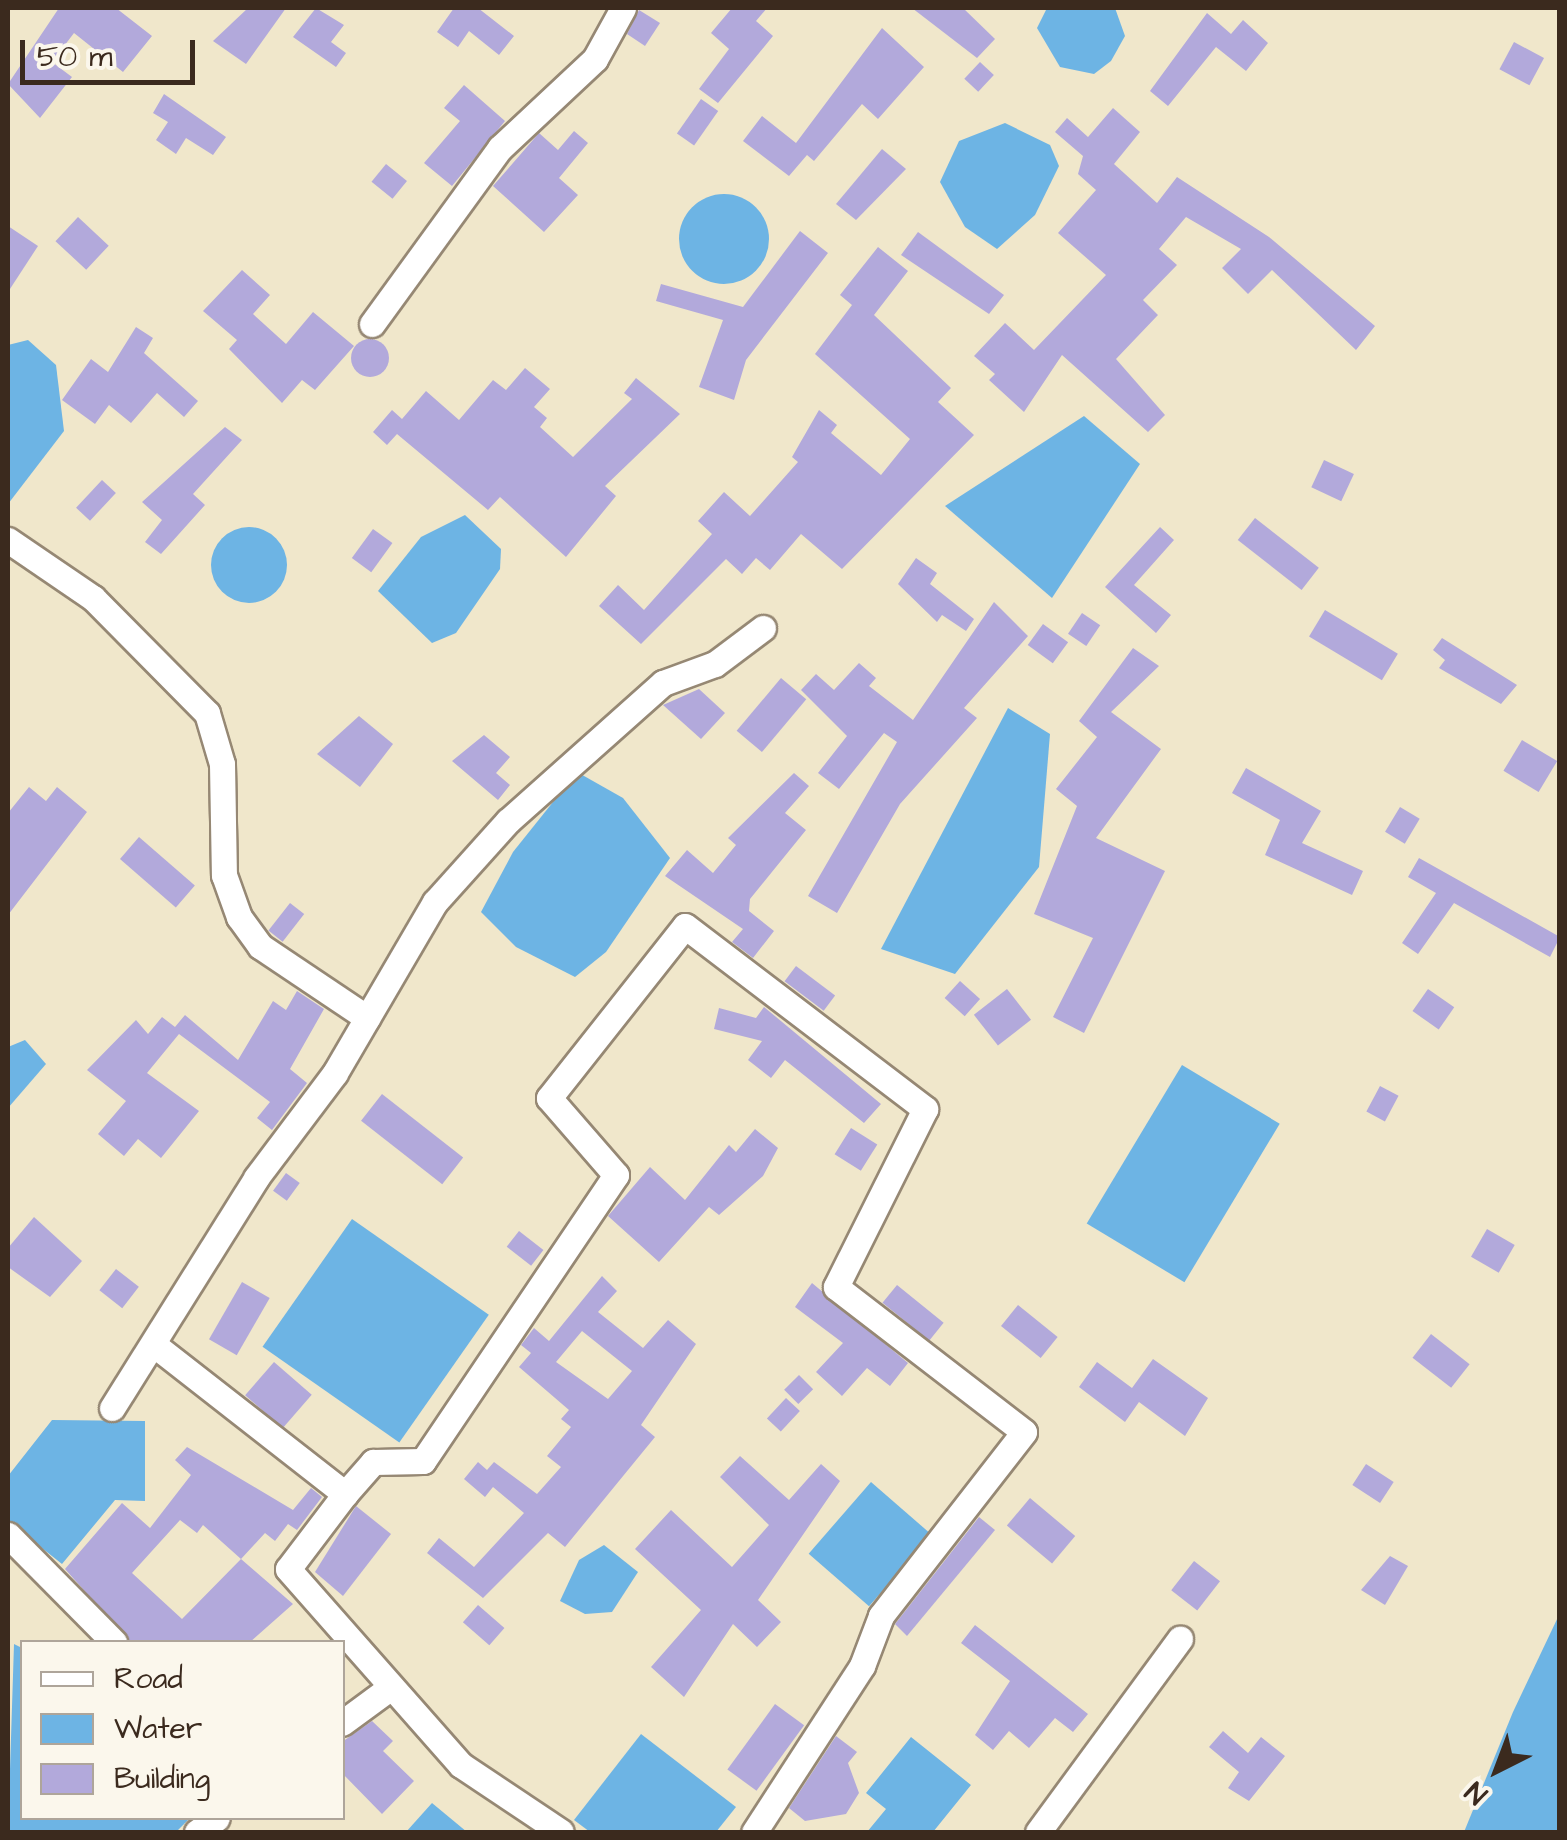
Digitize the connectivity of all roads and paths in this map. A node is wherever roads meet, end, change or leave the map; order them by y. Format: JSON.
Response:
{"nodes":[{"id":1,"x":623,"y":8,"type":"edge"},
{"id":2,"x":372,"y":324,"type":"dead end"},
{"id":3,"x":8,"y":540,"type":"edge"},
{"id":4,"x":763,"y":628,"type":"dead end"},
{"id":5,"x":367,"y":1018,"type":"junction"},
{"id":6,"x":158,"y":1348,"type":"junction"},
{"id":7,"x":112,"y":1408,"type":"dead end"},
{"id":8,"x":345,"y":1494,"type":"junction"},
{"id":9,"x":8,"y":1535,"type":"edge"},
{"id":10,"x":1180,"y":1639,"type":"dead end"},
{"id":11,"x":112,"y":1640,"type":"edge"},
{"id":12,"x":392,"y":1686,"type":"junction"},
{"id":13,"x":345,"y":1721,"type":"edge"},
{"id":14,"x":561,"y":1832,"type":"edge"},
{"id":15,"x":754,"y":1832,"type":"edge"},
{"id":16,"x":1038,"y":1832,"type":"edge"}],
"edges":[{"from":1,"to":2,"type":"street"},
{"from":3,"to":5,"type":"street"},
{"from":4,"to":5,"type":"street"},
{"from":5,"to":6,"type":"street"},
{"from":6,"to":7,"type":"street"},
{"from":6,"to":8,"type":"street"},
{"from":8,"to":12,"type":"street"},
{"from":8,"to":15,"type":"street"},
{"from":9,"to":11,"type":"street"},
{"from":10,"to":16,"type":"street"},
{"from":12,"to":13,"type":"street"},
{"from":12,"to":14,"type":"street"}]}
